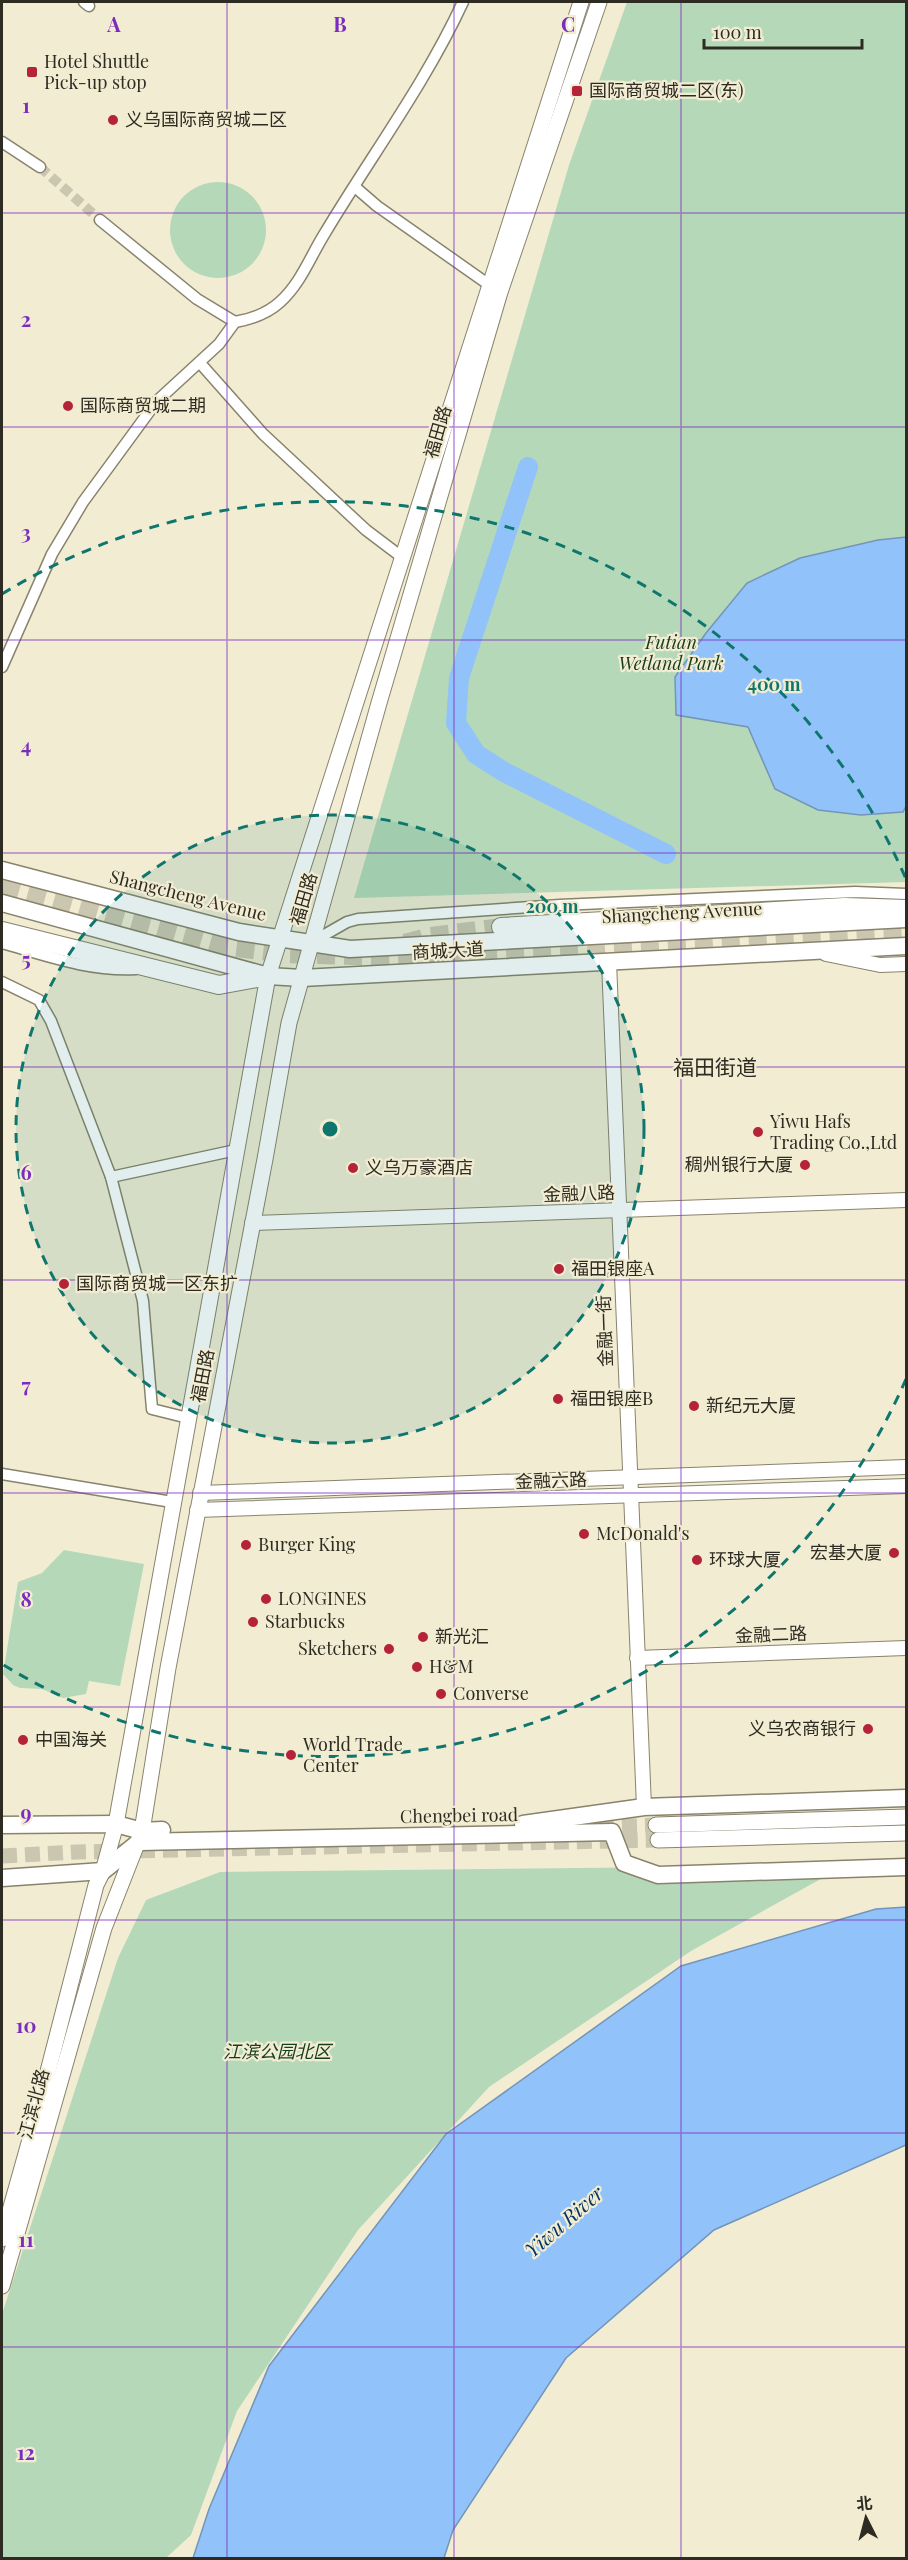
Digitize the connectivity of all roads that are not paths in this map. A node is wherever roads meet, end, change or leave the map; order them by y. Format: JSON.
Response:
{"nodes":[{"id":1,"x":463,"y":2,"type":"edge"},
{"id":2,"x":582,"y":2,"type":"edge"},
{"id":3,"x":599,"y":2,"type":"edge"},
{"id":4,"x":2,"y":142,"type":"edge"},
{"id":5,"x":40,"y":167,"type":"tunnel mouth"},
{"id":6,"x":355,"y":187,"type":"junction"},
{"id":7,"x":100,"y":220,"type":"tunnel mouth"},
{"id":8,"x":495,"y":288,"type":"junction"},
{"id":9,"x":235,"y":322,"type":"junction"},
{"id":10,"x":200,"y":363,"type":"junction"},
{"id":11,"x":403,"y":558,"type":"junction"},
{"id":12,"x":2,"y":667,"type":"edge"},
{"id":13,"x":2,"y":870,"type":"edge"},
{"id":14,"x":906,"y":894,"type":"edge"},
{"id":15,"x":2,"y":903,"type":"edge"},
{"id":16,"x":906,"y":909,"type":"edge"},
{"id":17,"x":906,"y":919,"type":"edge"},
{"id":18,"x":501,"y":927,"type":"tunnel mouth"},
{"id":19,"x":2,"y":931,"type":"edge"},
{"id":20,"x":279,"y":937,"type":"junction"},
{"id":21,"x":312,"y":942,"type":"junction"},
{"id":22,"x":2,"y":943,"type":"edge"},
{"id":23,"x":906,"y":946,"type":"edge"},
{"id":24,"x":815,"y":951,"type":"junction"},
{"id":25,"x":609,"y":962,"type":"junction"},
{"id":26,"x":906,"y":964,"type":"edge"},
{"id":27,"x":155,"y":968,"type":"junction"},
{"id":28,"x":268,"y":976,"type":"junction"},
{"id":29,"x":302,"y":978,"type":"junction"},
{"id":30,"x":2,"y":982,"type":"edge"},
{"id":31,"x":236,"y":1150,"type":"junction"},
{"id":32,"x":111,"y":1177,"type":"junction"},
{"id":33,"x":906,"y":1200,"type":"edge"},
{"id":34,"x":619,"y":1210,"type":"junction"},
{"id":35,"x":252,"y":1223,"type":"junction"},
{"id":36,"x":188,"y":1418,"type":"junction"},
{"id":37,"x":906,"y":1467,"type":"edge"},
{"id":38,"x":2,"y":1473,"type":"edge"},
{"id":39,"x":629,"y":1477,"type":"junction"},
{"id":40,"x":906,"y":1486,"type":"edge"},
{"id":41,"x":200,"y":1493,"type":"junction"},
{"id":42,"x":629,"y":1496,"type":"junction"},
{"id":43,"x":172,"y":1502,"type":"junction"},
{"id":44,"x":197,"y":1510,"type":"junction"},
{"id":45,"x":906,"y":1648,"type":"edge"},
{"id":46,"x":637,"y":1658,"type":"junction"},
{"id":47,"x":906,"y":1797,"type":"edge"},
{"id":48,"x":644,"y":1807,"type":"junction"},
{"id":49,"x":906,"y":1817,"type":"edge"},
{"id":50,"x":117,"y":1824,"type":"junction"},
{"id":51,"x":2,"y":1825,"type":"edge"},
{"id":52,"x":906,"y":1833,"type":"edge"},
{"id":53,"x":140,"y":1836,"type":"junction"},
{"id":54,"x":906,"y":1867,"type":"edge"},
{"id":55,"x":104,"y":1871,"type":"junction"},
{"id":56,"x":2,"y":1878,"type":"edge"},
{"id":57,"x":2,"y":2239,"type":"edge"},
{"id":58,"x":2,"y":2286,"type":"edge"}],
"edges":[{"from":1,"to":6,"type":"street"},
{"from":2,"to":8,"type":"main road","name":"福田路"},
{"from":3,"to":8,"type":"main road","name":"福田路"},
{"from":4,"to":5,"type":"street"},
{"from":6,"to":8,"type":"street"},
{"from":6,"to":9,"type":"street"},
{"from":7,"to":9,"type":"street"},
{"from":8,"to":11,"type":"main road","name":"福田路"},
{"from":8,"to":21,"type":"main road","name":"福田路"},
{"from":9,"to":10,"type":"street"},
{"from":10,"to":11,"type":"street"},
{"from":10,"to":12,"type":"street"},
{"from":11,"to":20,"type":"main road","name":"福田路"},
{"from":13,"to":20,"type":"main road","name":"Shangcheng Avenue"},
{"from":14,"to":21,"type":"street"},
{"from":15,"to":28,"type":"main road","name":"商城大道"},
{"from":16,"to":18,"type":"highway"},
{"from":17,"to":21,"type":"main road","name":"Shangcheng Avenue"},
{"from":19,"to":27,"type":"highway"},
{"from":20,"to":21,"type":"main road","name":"Shangcheng Avenue"},
{"from":20,"to":28,"type":"main road","name":"福田路"},
{"from":21,"to":29,"type":"main road","name":"福田路"},
{"from":22,"to":27,"type":"street"},
{"from":23,"to":24,"type":"main road","name":"商城大道"},
{"from":24,"to":25,"type":"main road","name":"商城大道"},
{"from":24,"to":26,"type":"street"},
{"from":25,"to":29,"type":"main road","name":"商城大道"},
{"from":25,"to":34,"type":"street","name":"金融一街"},
{"from":27,"to":28,"type":"highway"},
{"from":28,"to":29,"type":"main road","name":"商城大道"},
{"from":28,"to":31,"type":"main road","name":"福田路"},
{"from":29,"to":35,"type":"main road","name":"福田路"},
{"from":30,"to":32,"type":"street"},
{"from":31,"to":32,"type":"street"},
{"from":31,"to":36,"type":"main road","name":"福田路"},
{"from":32,"to":36,"type":"street"},
{"from":33,"to":34,"type":"street","name":"金融八路"},
{"from":34,"to":35,"type":"street","name":"金融八路"},
{"from":34,"to":39,"type":"street","name":"金融一街"},
{"from":35,"to":41,"type":"main road","name":"福田路"},
{"from":36,"to":43,"type":"main road","name":"福田路"},
{"from":37,"to":39,"type":"street","name":"金融六路"},
{"from":38,"to":43,"type":"street"},
{"from":39,"to":41,"type":"street","name":"金融六路"},
{"from":39,"to":42,"type":"street","name":"金融一街"},
{"from":40,"to":42,"type":"street","name":"金融六路"},
{"from":41,"to":44,"type":"main road","name":"福田路"},
{"from":42,"to":44,"type":"street","name":"金融六路"},
{"from":42,"to":46,"type":"street","name":"金融一街"},
{"from":43,"to":50,"type":"main road","name":"福田路"},
{"from":44,"to":53,"type":"main road","name":"福田路"},
{"from":45,"to":46,"type":"street","name":"金融二路"},
{"from":46,"to":48,"type":"street","name":"金融一街"},
{"from":47,"to":48,"type":"main road","name":"Chengbei road"},
{"from":48,"to":53,"type":"main road","name":"Chengbei road"},
{"from":49,"to":52,"type":"main road"},
{"from":50,"to":51,"type":"main road","name":"Chengbei road"},
{"from":50,"to":53,"type":"main road","name":"Chengbei road"},
{"from":50,"to":55,"type":"main road","name":"江滨北路"},
{"from":53,"to":54,"type":"main road","name":"Chengbei road"},
{"from":53,"to":55,"type":"main road"},
{"from":53,"to":58,"type":"main road","name":"江滨北路"},
{"from":55,"to":56,"type":"main road"},
{"from":55,"to":57,"type":"main road","name":"江滨北路"}]}
